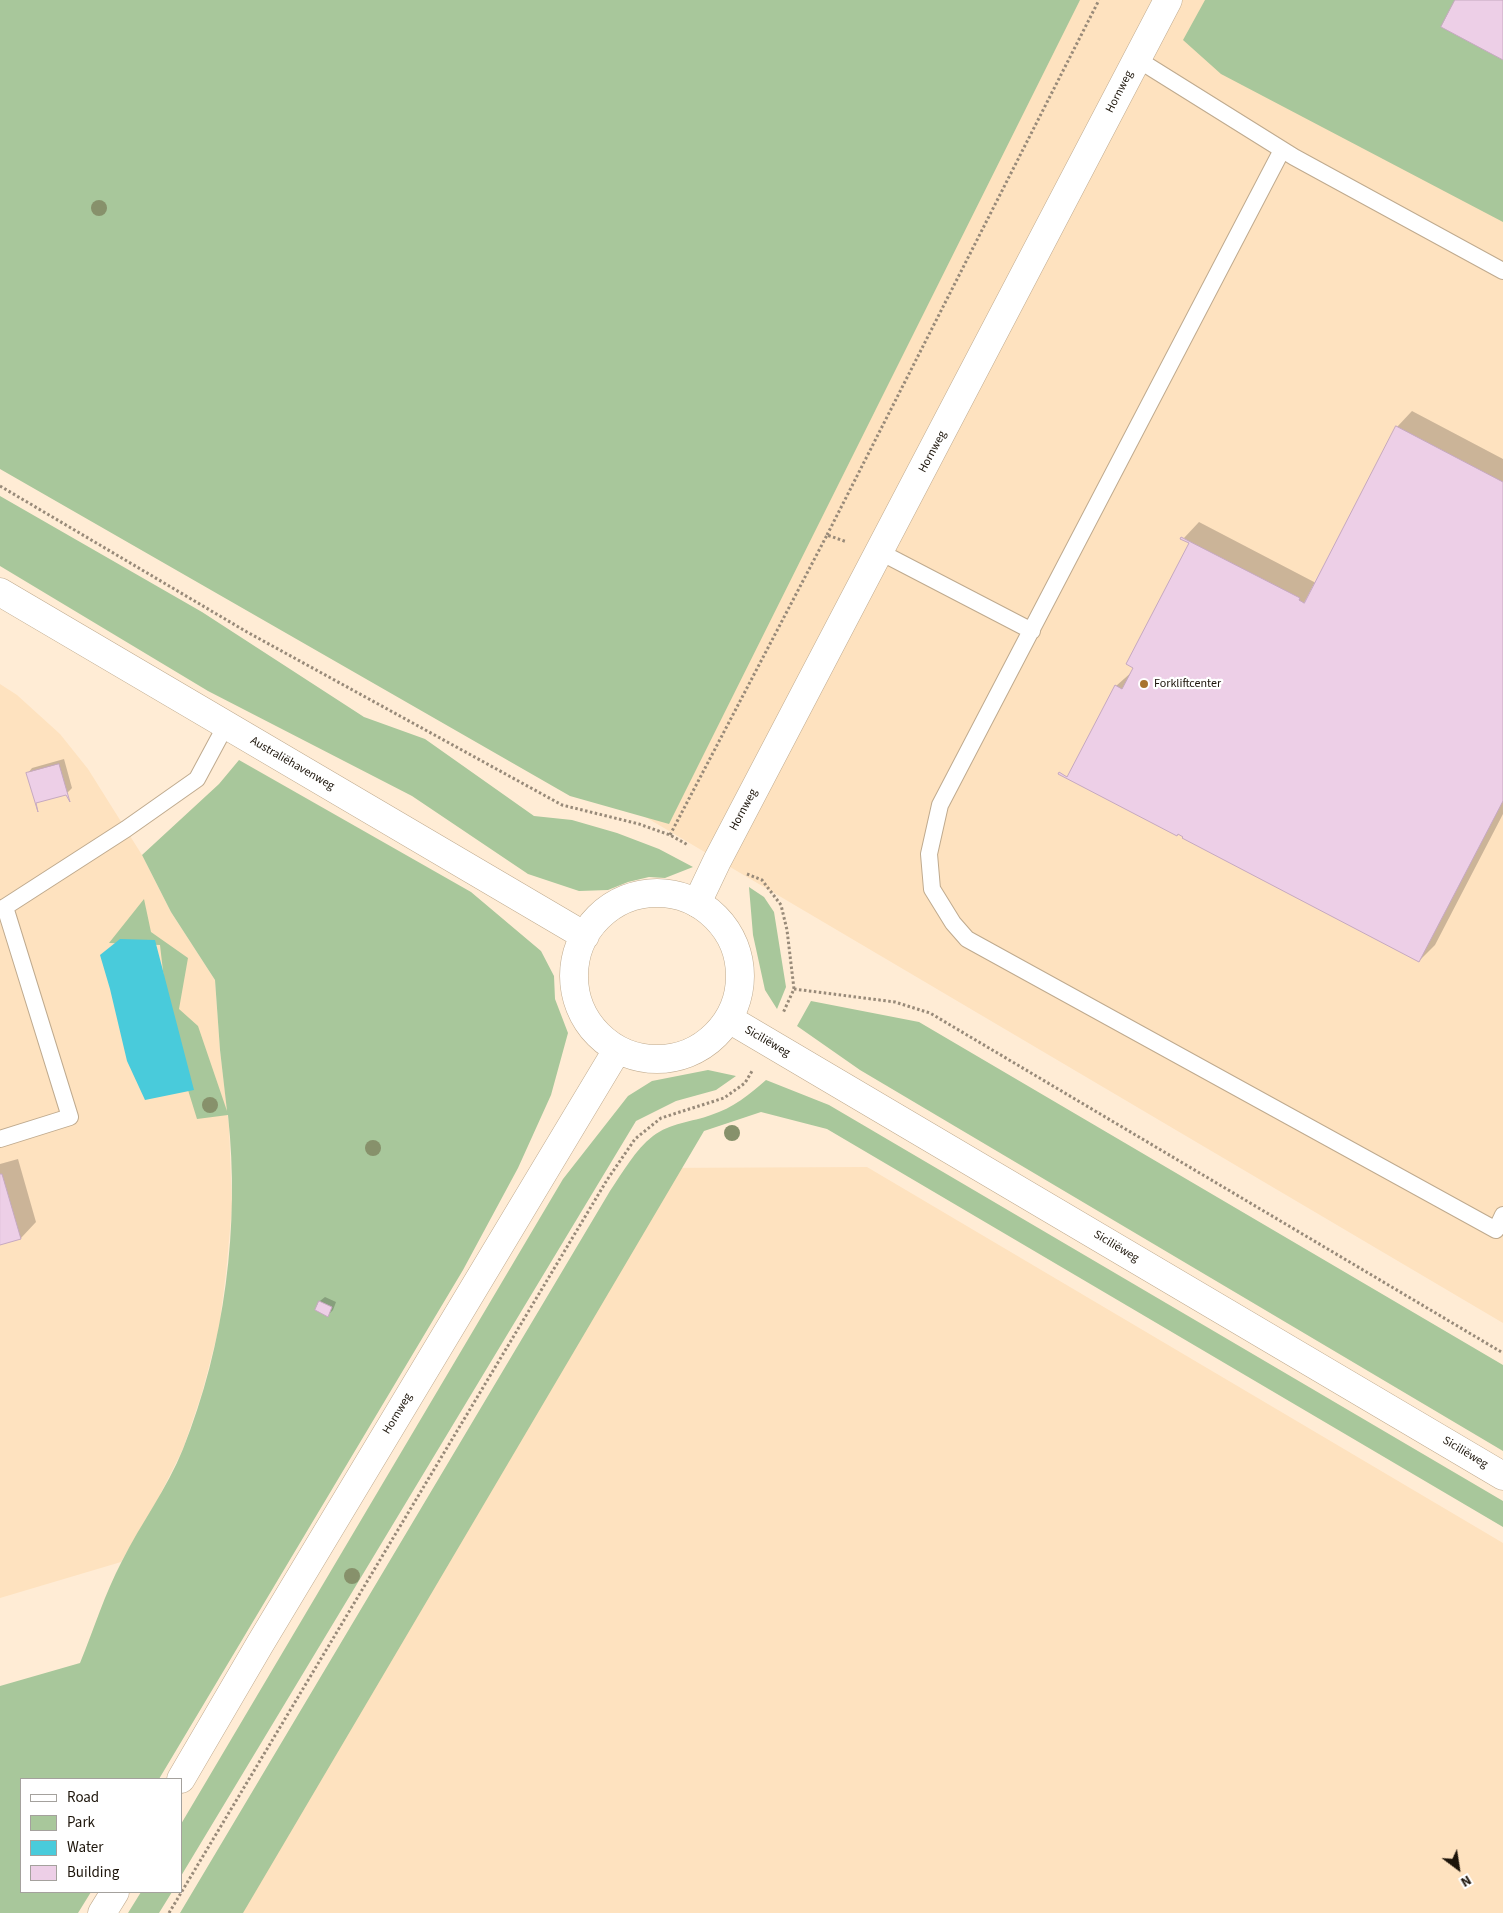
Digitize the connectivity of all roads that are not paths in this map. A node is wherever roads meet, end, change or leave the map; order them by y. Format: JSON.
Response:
{"nodes":[{"id":1,"x":1168,"y":0,"type":"edge"},
{"id":2,"x":1138,"y":59,"type":"junction"},
{"id":3,"x":1282,"y":150,"type":"junction"},
{"id":4,"x":1503,"y":271,"type":"edge"},
{"id":5,"x":880,"y":552,"type":"junction"},
{"id":6,"x":0,"y":592,"type":"edge"},
{"id":7,"x":1032,"y":631,"type":"junction"},
{"id":8,"x":226,"y":725,"type":"junction"},
{"id":9,"x":697,"y":903,"type":"junction"},
{"id":10,"x":3,"y":908,"type":"edge"},
{"id":11,"x":585,"y":936,"type":"junction"},
{"id":12,"x":729,"y":1019,"type":"junction"},
{"id":13,"x":617,"y":1050,"type":"junction"},
{"id":14,"x":0,"y":1139,"type":"edge"},
{"id":15,"x":1503,"y":1215,"type":"edge"},
{"id":16,"x":1503,"y":1476,"type":"edge"},
{"id":17,"x":182,"y":1778,"type":"edge"},
{"id":18,"x":114,"y":1893,"type":"edge"},
{"id":19,"x":102,"y":1913,"type":"edge"}],
"edges":[{"from":1,"to":2,"type":"street","name":"Hornweg"},
{"from":2,"to":3,"type":"lane"},
{"from":2,"to":5,"type":"street","name":"Hornweg"},
{"from":3,"to":4,"type":"lane"},
{"from":3,"to":7,"type":"lane"},
{"from":5,"to":7,"type":"lane"},
{"from":5,"to":9,"type":"street","name":"Hornweg"},
{"from":6,"to":8,"type":"street","name":"Australiëhavenweg"},
{"from":7,"to":15,"type":"lane"},
{"from":8,"to":10,"type":"lane"},
{"from":8,"to":11,"type":"street","name":"Australiëhavenweg"},
{"from":9,"to":11,"type":"street"},
{"from":9,"to":12,"type":"street"},
{"from":10,"to":14,"type":"lane"},
{"from":11,"to":13,"type":"street"},
{"from":12,"to":13,"type":"street"},
{"from":12,"to":16,"type":"street","name":"Siciliëweg"},
{"from":13,"to":17,"type":"street","name":"Hornweg"},
{"from":18,"to":19,"type":"street"}]}
